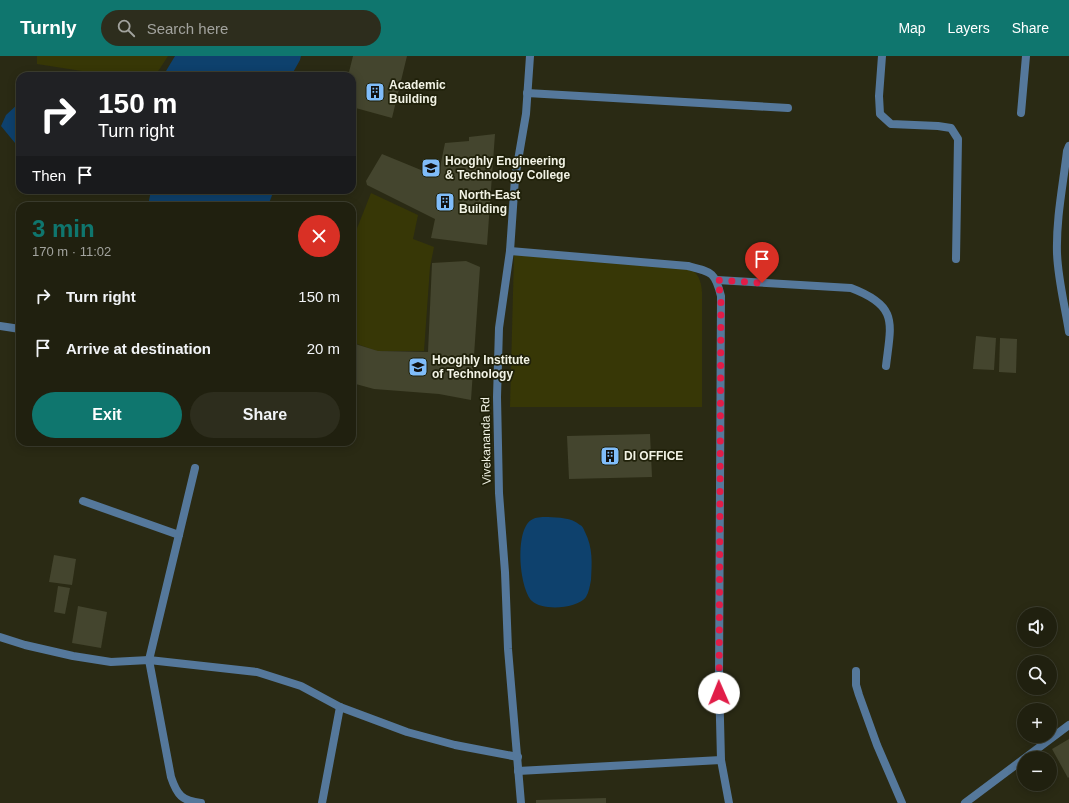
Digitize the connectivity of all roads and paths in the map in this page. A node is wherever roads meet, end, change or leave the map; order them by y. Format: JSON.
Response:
{"nodes":[{"id":1,"x":530,"y":56,"type":"edge"},
{"id":2,"x":882,"y":56,"type":"edge"},
{"id":3,"x":1026,"y":56,"type":"edge"},
{"id":4,"x":527,"y":93,"type":"junction"},
{"id":5,"x":788,"y":108,"type":"dead end"},
{"id":6,"x":1021,"y":113,"type":"dead end"},
{"id":7,"x":1069,"y":146,"type":"edge"},
{"id":8,"x":510,"y":251,"type":"junction"},
{"id":9,"x":956,"y":259,"type":"dead end"},
{"id":10,"x":717,"y":280,"type":"junction"},
{"id":11,"x":0,"y":326,"type":"edge"},
{"id":12,"x":16,"y":328,"type":"edge"},
{"id":13,"x":1069,"y":332,"type":"edge"},
{"id":14,"x":886,"y":366,"type":"dead end"},
{"id":15,"x":195,"y":468,"type":"dead end"},
{"id":16,"x":83,"y":501,"type":"dead end"},
{"id":17,"x":179,"y":536,"type":"junction"},
{"id":18,"x":0,"y":636,"type":"edge"},
{"id":19,"x":149,"y":660,"type":"junction"},
{"id":20,"x":856,"y":671,"type":"dead end"},
{"id":21,"x":340,"y":707,"type":"junction"},
{"id":22,"x":1069,"y":725,"type":"edge"},
{"id":23,"x":518,"y":756,"type":"junction"},
{"id":24,"x":721,"y":760,"type":"junction"},
{"id":25,"x":518,"y":771,"type":"junction"},
{"id":26,"x":201,"y":803,"type":"edge"},
{"id":27,"x":322,"y":803,"type":"edge"},
{"id":28,"x":521,"y":803,"type":"edge"},
{"id":29,"x":729,"y":803,"type":"edge"},
{"id":30,"x":902,"y":803,"type":"edge"},
{"id":31,"x":965,"y":803,"type":"edge"}],
"edges":[{"from":1,"to":4,"type":"street","name":"Vivekananda Rd"},
{"from":2,"to":9,"type":"street"},
{"from":3,"to":6,"type":"street"},
{"from":4,"to":5,"type":"street"},
{"from":4,"to":8,"type":"street","name":"Vivekananda Rd"},
{"from":7,"to":13,"type":"street"},
{"from":8,"to":10,"type":"street"},
{"from":8,"to":23,"type":"street","name":"Vivekananda Rd"},
{"from":10,"to":14,"type":"street"},
{"from":10,"to":24,"type":"street"},
{"from":11,"to":12,"type":"street"},
{"from":15,"to":17,"type":"street"},
{"from":16,"to":17,"type":"street"},
{"from":17,"to":19,"type":"street"},
{"from":18,"to":19,"type":"street"},
{"from":19,"to":21,"type":"street"},
{"from":19,"to":26,"type":"street"},
{"from":20,"to":30,"type":"street"},
{"from":21,"to":23,"type":"street"},
{"from":21,"to":27,"type":"street"},
{"from":22,"to":31,"type":"street"},
{"from":23,"to":25,"type":"street","name":"Vivekananda Rd"},
{"from":24,"to":25,"type":"street"},
{"from":24,"to":29,"type":"street"},
{"from":25,"to":28,"type":"street","name":"Vivekananda Rd"}]}
